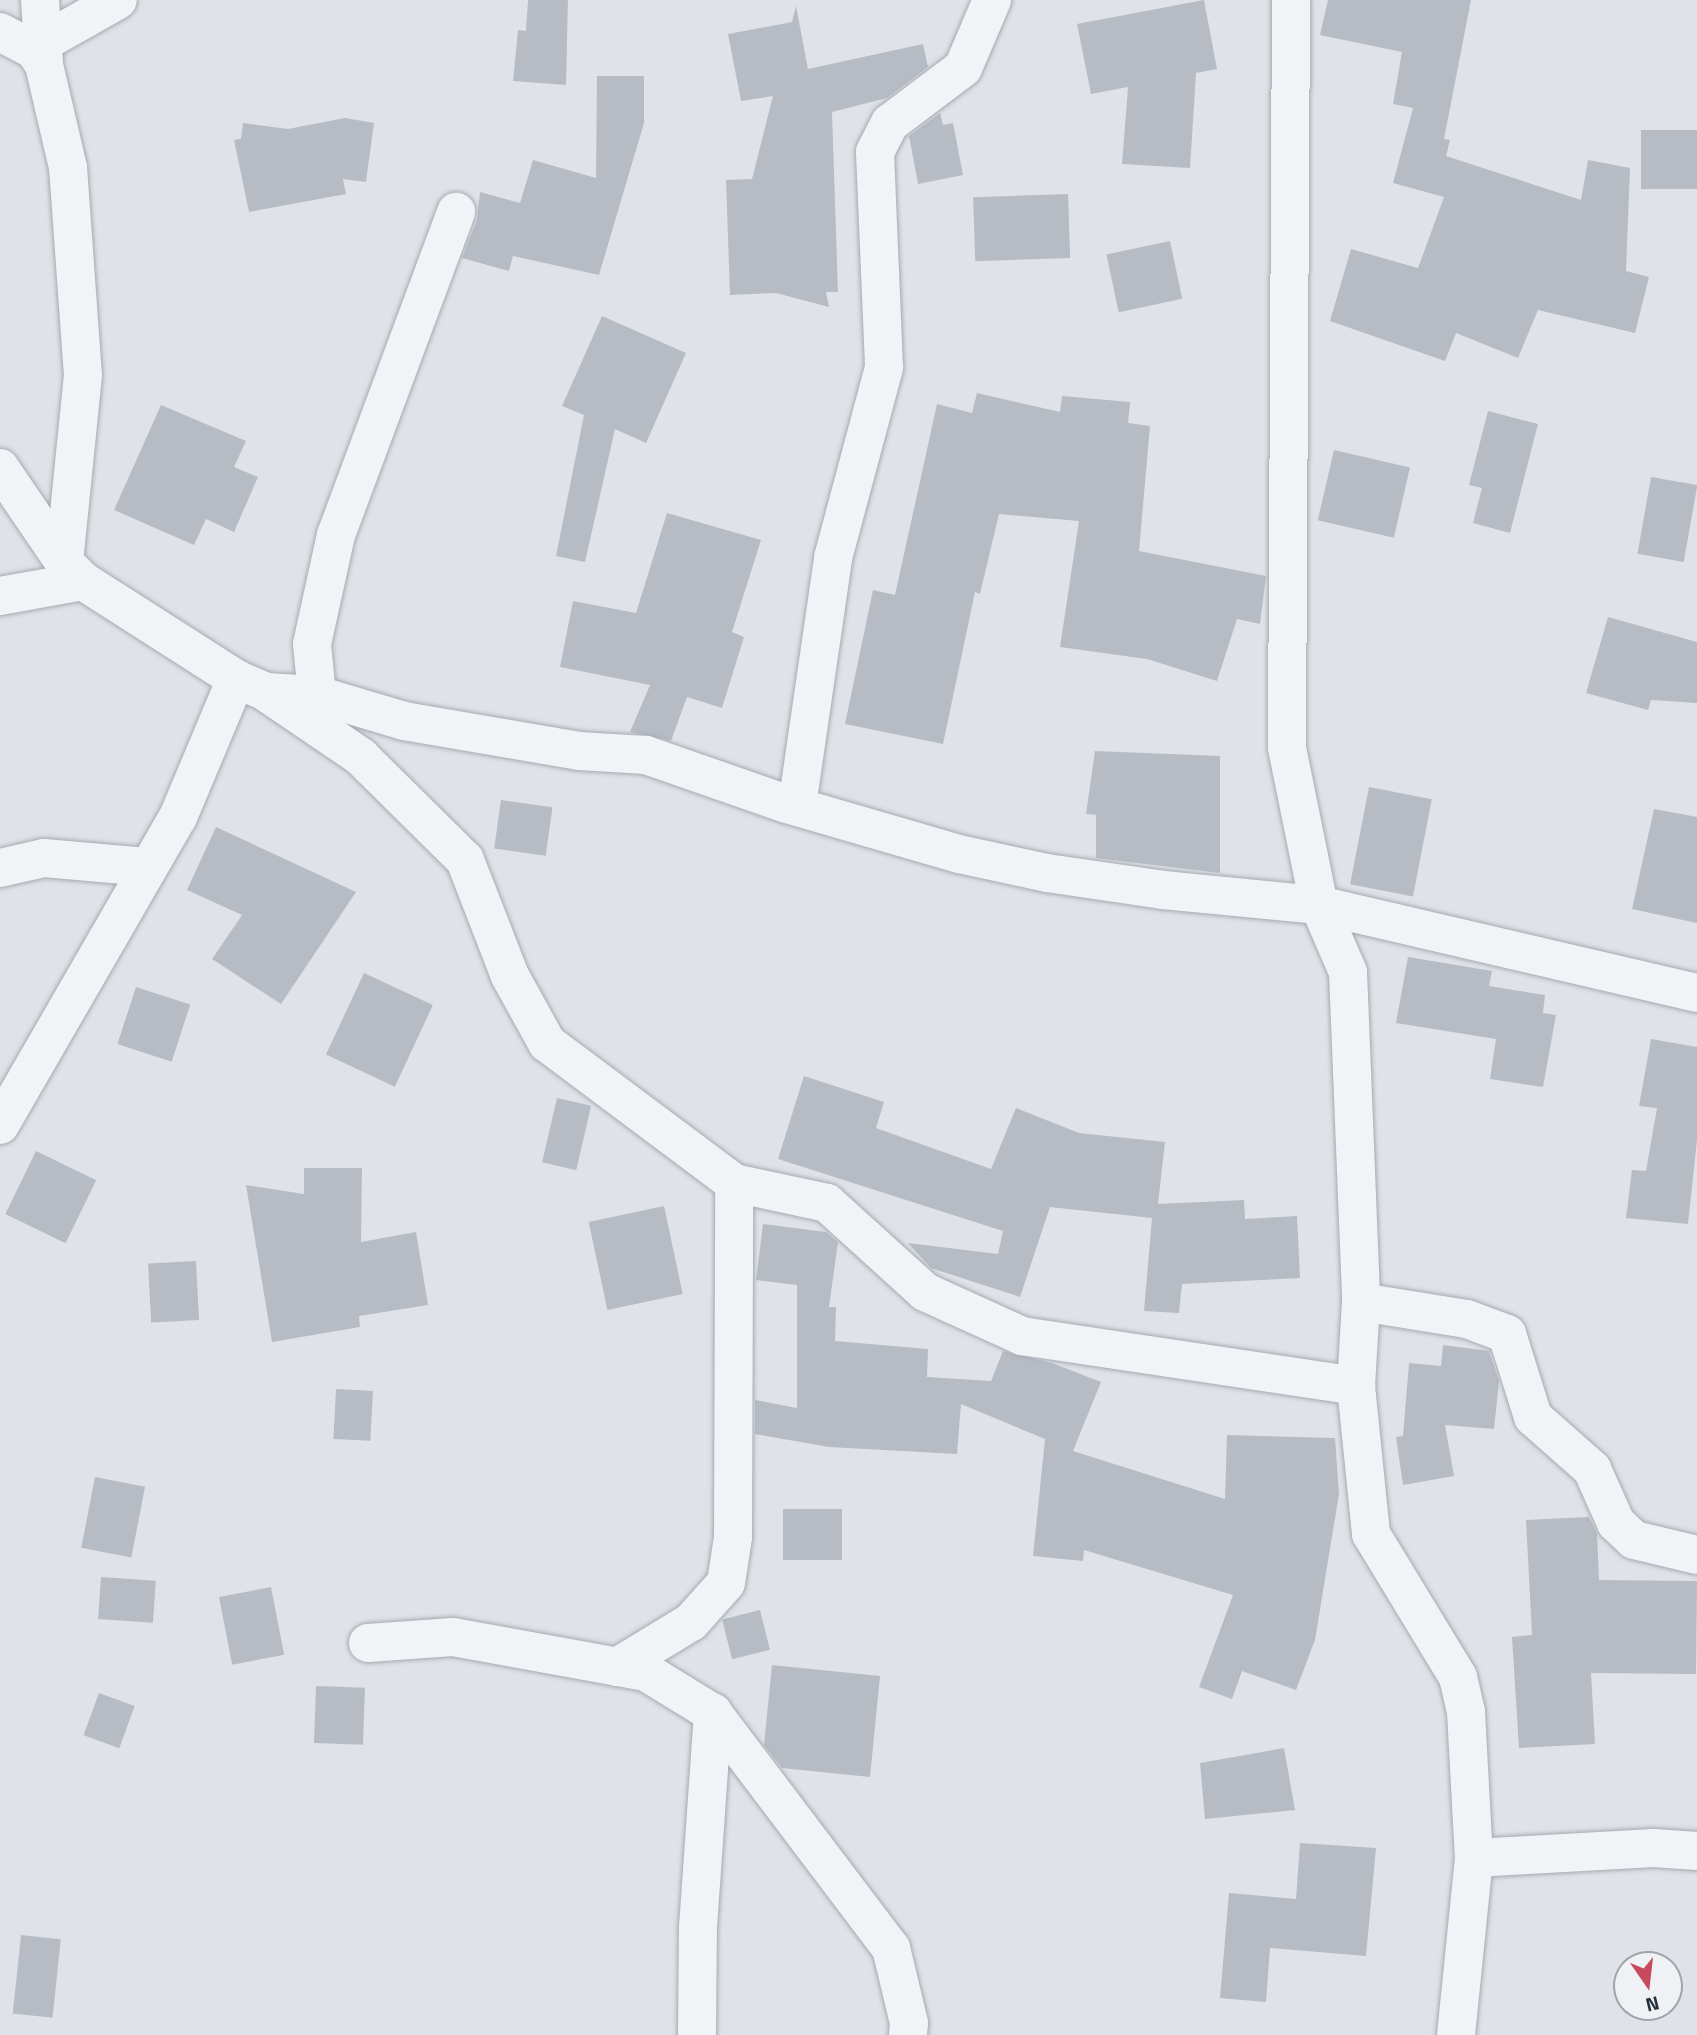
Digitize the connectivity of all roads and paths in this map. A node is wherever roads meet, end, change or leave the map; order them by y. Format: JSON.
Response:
{"nodes":[{"id":1,"x":40,"y":0,"type":"edge"},
{"id":2,"x":118,"y":0,"type":"edge"},
{"id":3,"x":992,"y":0,"type":"edge"},
{"id":4,"x":1291,"y":0,"type":"edge"},
{"id":5,"x":0,"y":32,"type":"edge"},
{"id":6,"x":43,"y":54,"type":"junction"},
{"id":7,"x":456,"y":212,"type":"dead end"},
{"id":8,"x":0,"y":468,"type":"edge"},
{"id":9,"x":74,"y":571,"type":"junction"},
{"id":10,"x":0,"y":596,"type":"edge"},
{"id":11,"x":251,"y":686,"type":"junction"},
{"id":12,"x":317,"y":695,"type":"junction"},
{"id":13,"x":797,"y":806,"type":"junction"},
{"id":14,"x":147,"y":867,"type":"junction"},
{"id":15,"x":0,"y":869,"type":"edge"},
{"id":16,"x":1319,"y":905,"type":"junction"},
{"id":17,"x":1697,"y":993,"type":"edge"},
{"id":18,"x":0,"y":1125,"type":"edge"},
{"id":19,"x":734,"y":1183,"type":"junction"},
{"id":20,"x":1361,"y":1302,"type":"junction"},
{"id":21,"x":1356,"y":1386,"type":"junction"},
{"id":22,"x":1697,"y":1555,"type":"edge"},
{"id":23,"x":368,"y":1643,"type":"dead end"},
{"id":24,"x":617,"y":1667,"type":"junction"},
{"id":25,"x":713,"y":1713,"type":"junction"},
{"id":26,"x":1697,"y":1851,"type":"edge"},
{"id":27,"x":1474,"y":1858,"type":"junction"},
{"id":28,"x":697,"y":2035,"type":"edge"},
{"id":29,"x":908,"y":2035,"type":"edge"},
{"id":30,"x":1456,"y":2035,"type":"edge"}],
"edges":[{"from":1,"to":6,"type":"street"},
{"from":2,"to":6,"type":"street"},
{"from":3,"to":13,"type":"street"},
{"from":4,"to":16,"type":"street"},
{"from":5,"to":6,"type":"street"},
{"from":6,"to":9,"type":"street"},
{"from":7,"to":12,"type":"street"},
{"from":8,"to":9,"type":"street"},
{"from":9,"to":10,"type":"street"},
{"from":9,"to":11,"type":"street"},
{"from":11,"to":12,"type":"street"},
{"from":11,"to":14,"type":"street"},
{"from":11,"to":19,"type":"street"},
{"from":12,"to":13,"type":"street"},
{"from":13,"to":16,"type":"street"},
{"from":14,"to":15,"type":"street"},
{"from":14,"to":18,"type":"street"},
{"from":16,"to":17,"type":"street"},
{"from":16,"to":20,"type":"street"},
{"from":19,"to":21,"type":"street"},
{"from":19,"to":24,"type":"street"},
{"from":20,"to":21,"type":"street"},
{"from":20,"to":22,"type":"street"},
{"from":21,"to":27,"type":"street"},
{"from":23,"to":24,"type":"street"},
{"from":24,"to":25,"type":"street"},
{"from":25,"to":28,"type":"street"},
{"from":25,"to":29,"type":"street"},
{"from":26,"to":27,"type":"street"},
{"from":27,"to":30,"type":"street"}]}
